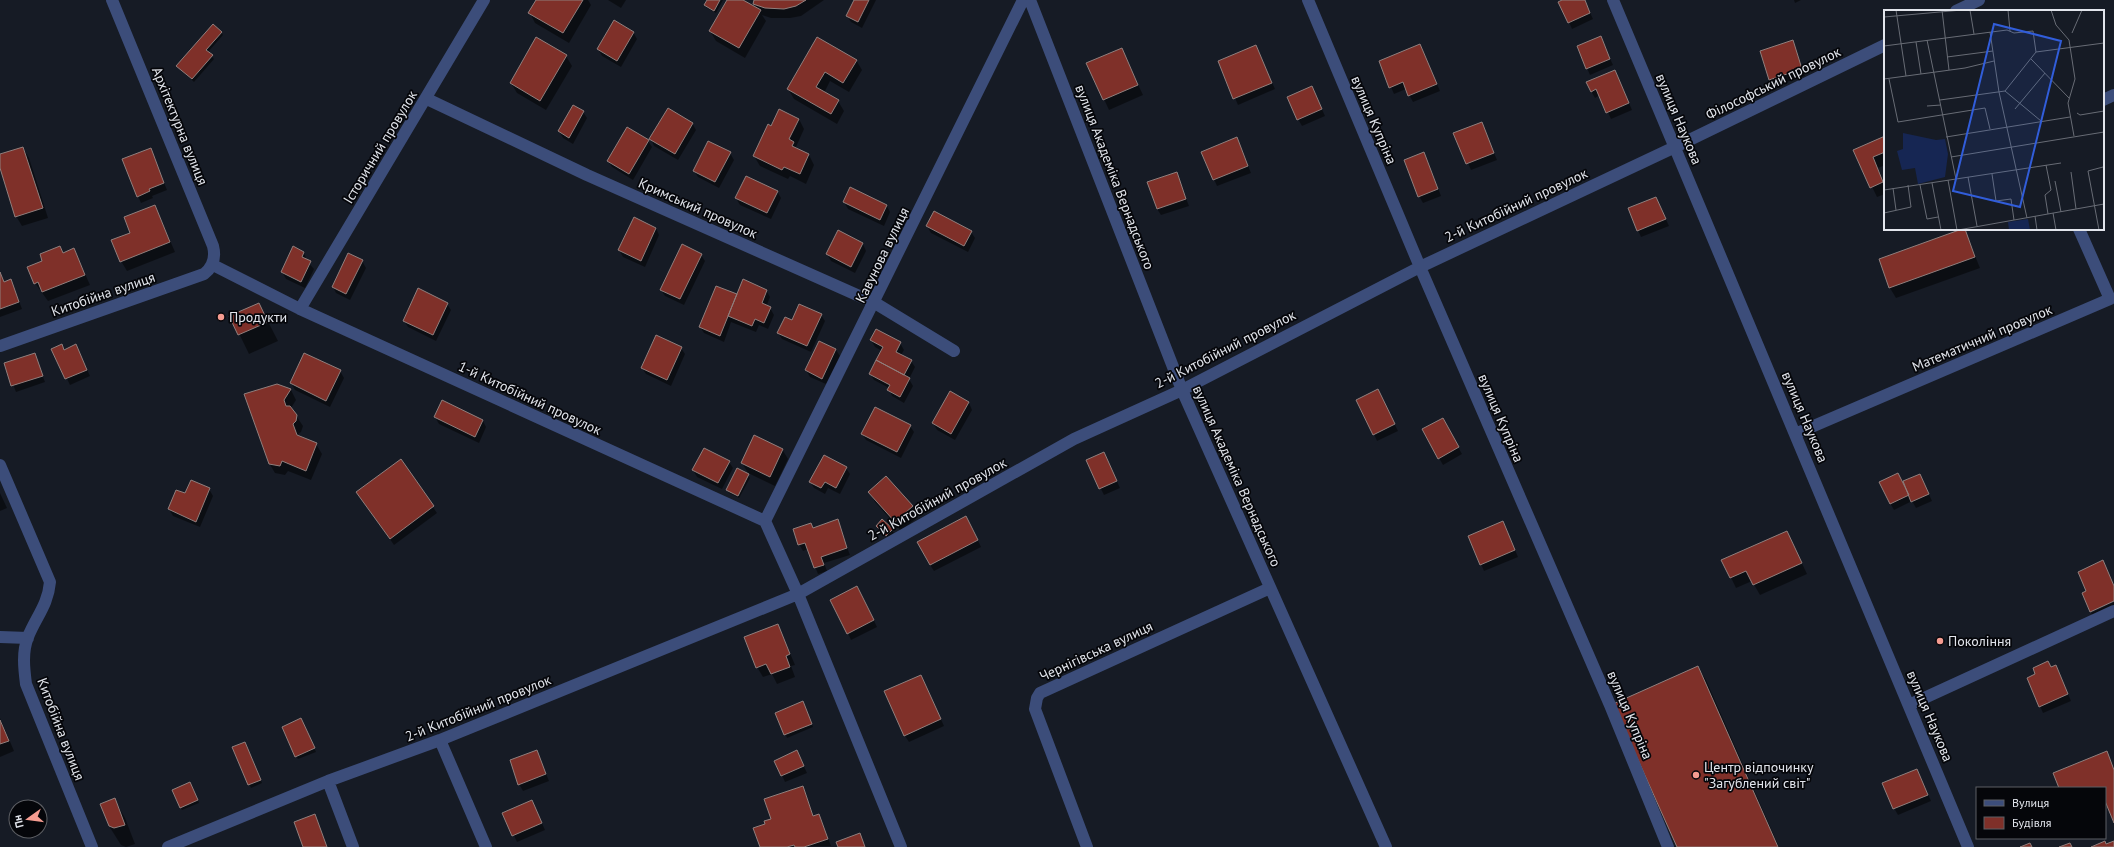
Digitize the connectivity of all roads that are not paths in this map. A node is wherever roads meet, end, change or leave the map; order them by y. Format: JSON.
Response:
{"nodes":[{"id":1,"x":112,"y":0,"type":"edge"},
{"id":2,"x":484,"y":0,"type":"edge"},
{"id":3,"x":1023,"y":0,"type":"edge"},
{"id":4,"x":1030,"y":0,"type":"edge"},
{"id":5,"x":1308,"y":0,"type":"edge"},
{"id":6,"x":1613,"y":0,"type":"edge"},
{"id":7,"x":1978,"y":0,"type":"edge"},
{"id":8,"x":1958,"y":10,"type":"edge"},
{"id":9,"x":1884,"y":45,"type":"edge"},
{"id":10,"x":2114,"y":95,"type":"edge"},
{"id":11,"x":427,"y":98,"type":"junction"},
{"id":12,"x":2104,"y":100,"type":"edge"},
{"id":13,"x":1675,"y":147,"type":"junction"},
{"id":14,"x":2079,"y":230,"type":"edge"},
{"id":15,"x":213,"y":265,"type":"junction"},
{"id":16,"x":1420,"y":267,"type":"junction"},
{"id":17,"x":875,"y":303,"type":"junction"},
{"id":18,"x":300,"y":309,"type":"junction"},
{"id":19,"x":0,"y":346,"type":"edge"},
{"id":20,"x":954,"y":351,"type":"dead end"},
{"id":21,"x":1182,"y":390,"type":"junction"},
{"id":22,"x":1795,"y":434,"type":"junction"},
{"id":23,"x":0,"y":465,"type":"edge"},
{"id":24,"x":765,"y":521,"type":"junction"},
{"id":25,"x":1270,"y":588,"type":"junction"},
{"id":26,"x":798,"y":594,"type":"junction"},
{"id":27,"x":2114,"y":611,"type":"edge"},
{"id":28,"x":0,"y":637,"type":"edge"},
{"id":29,"x":28,"y":638,"type":"junction"},
{"id":30,"x":1909,"y":705,"type":"junction"},
{"id":31,"x":440,"y":740,"type":"junction"},
{"id":32,"x":328,"y":781,"type":"junction"},
{"id":33,"x":1964,"y":846,"type":"edge"},
{"id":34,"x":92,"y":847,"type":"edge"},
{"id":35,"x":168,"y":847,"type":"edge"},
{"id":36,"x":353,"y":847,"type":"edge"},
{"id":37,"x":486,"y":847,"type":"edge"},
{"id":38,"x":901,"y":847,"type":"edge"},
{"id":39,"x":1087,"y":847,"type":"edge"},
{"id":40,"x":1386,"y":847,"type":"edge"},
{"id":41,"x":1668,"y":847,"type":"edge"}],
"edges":[{"from":1,"to":15,"type":"street","name":"Архітектурна вулиця"},
{"from":2,"to":11,"type":"street","name":"Історичний провулок"},
{"from":3,"to":17,"type":"street","name":"Кавунова вулиця"},
{"from":4,"to":21,"type":"street","name":"вулиця Академіка Вернадського"},
{"from":5,"to":16,"type":"street","name":"вулиця Купріна"},
{"from":6,"to":13,"type":"street","name":"вулиця Наукова"},
{"from":7,"to":8,"type":"street"},
{"from":9,"to":13,"type":"street","name":"Філософський провулок"},
{"from":10,"to":12,"type":"street"},
{"from":11,"to":17,"type":"street","name":"Кримський провулок"},
{"from":11,"to":18,"type":"street","name":"Історичний провулок"},
{"from":13,"to":16,"type":"street","name":"2-й Китобійний провулок"},
{"from":13,"to":22,"type":"street","name":"вулиця Наукова"},
{"from":14,"to":22,"type":"street","name":"Математичний провулок"},
{"from":15,"to":18,"type":"street","name":"1-й Китобійний провулок"},
{"from":15,"to":19,"type":"street","name":"Китобійна вулиця"},
{"from":16,"to":21,"type":"street","name":"2-й Китобійний провулок"},
{"from":16,"to":41,"type":"street","name":"вулиця Купріна"},
{"from":17,"to":20,"type":"street","name":"Кримський провулок"},
{"from":17,"to":24,"type":"street","name":"Кавунова вулиця"},
{"from":18,"to":24,"type":"street","name":"1-й Китобійний провулок"},
{"from":21,"to":25,"type":"street","name":"вулиця Академіка Вернадського"},
{"from":21,"to":26,"type":"street","name":"2-й Китобійний провулок"},
{"from":22,"to":30,"type":"street","name":"вулиця Наукова"},
{"from":23,"to":29,"type":"street","name":"Китобійна вулиця"},
{"from":24,"to":26,"type":"street"},
{"from":25,"to":39,"type":"street","name":"Чернігівська вулиця"},
{"from":25,"to":40,"type":"street","name":"вулиця Академіка Вернадського"},
{"from":26,"to":31,"type":"street","name":"2-й Китобійний провулок"},
{"from":26,"to":38,"type":"street"},
{"from":27,"to":30,"type":"street"},
{"from":28,"to":29,"type":"street"},
{"from":29,"to":34,"type":"street","name":"Китобійна вулиця"},
{"from":30,"to":33,"type":"street","name":"вулиця Наукова"},
{"from":31,"to":32,"type":"street","name":"2-й Китобійний провулок"},
{"from":31,"to":37,"type":"street"},
{"from":32,"to":35,"type":"street","name":"2-й Китобійний провулок"},
{"from":32,"to":36,"type":"street"}]}
